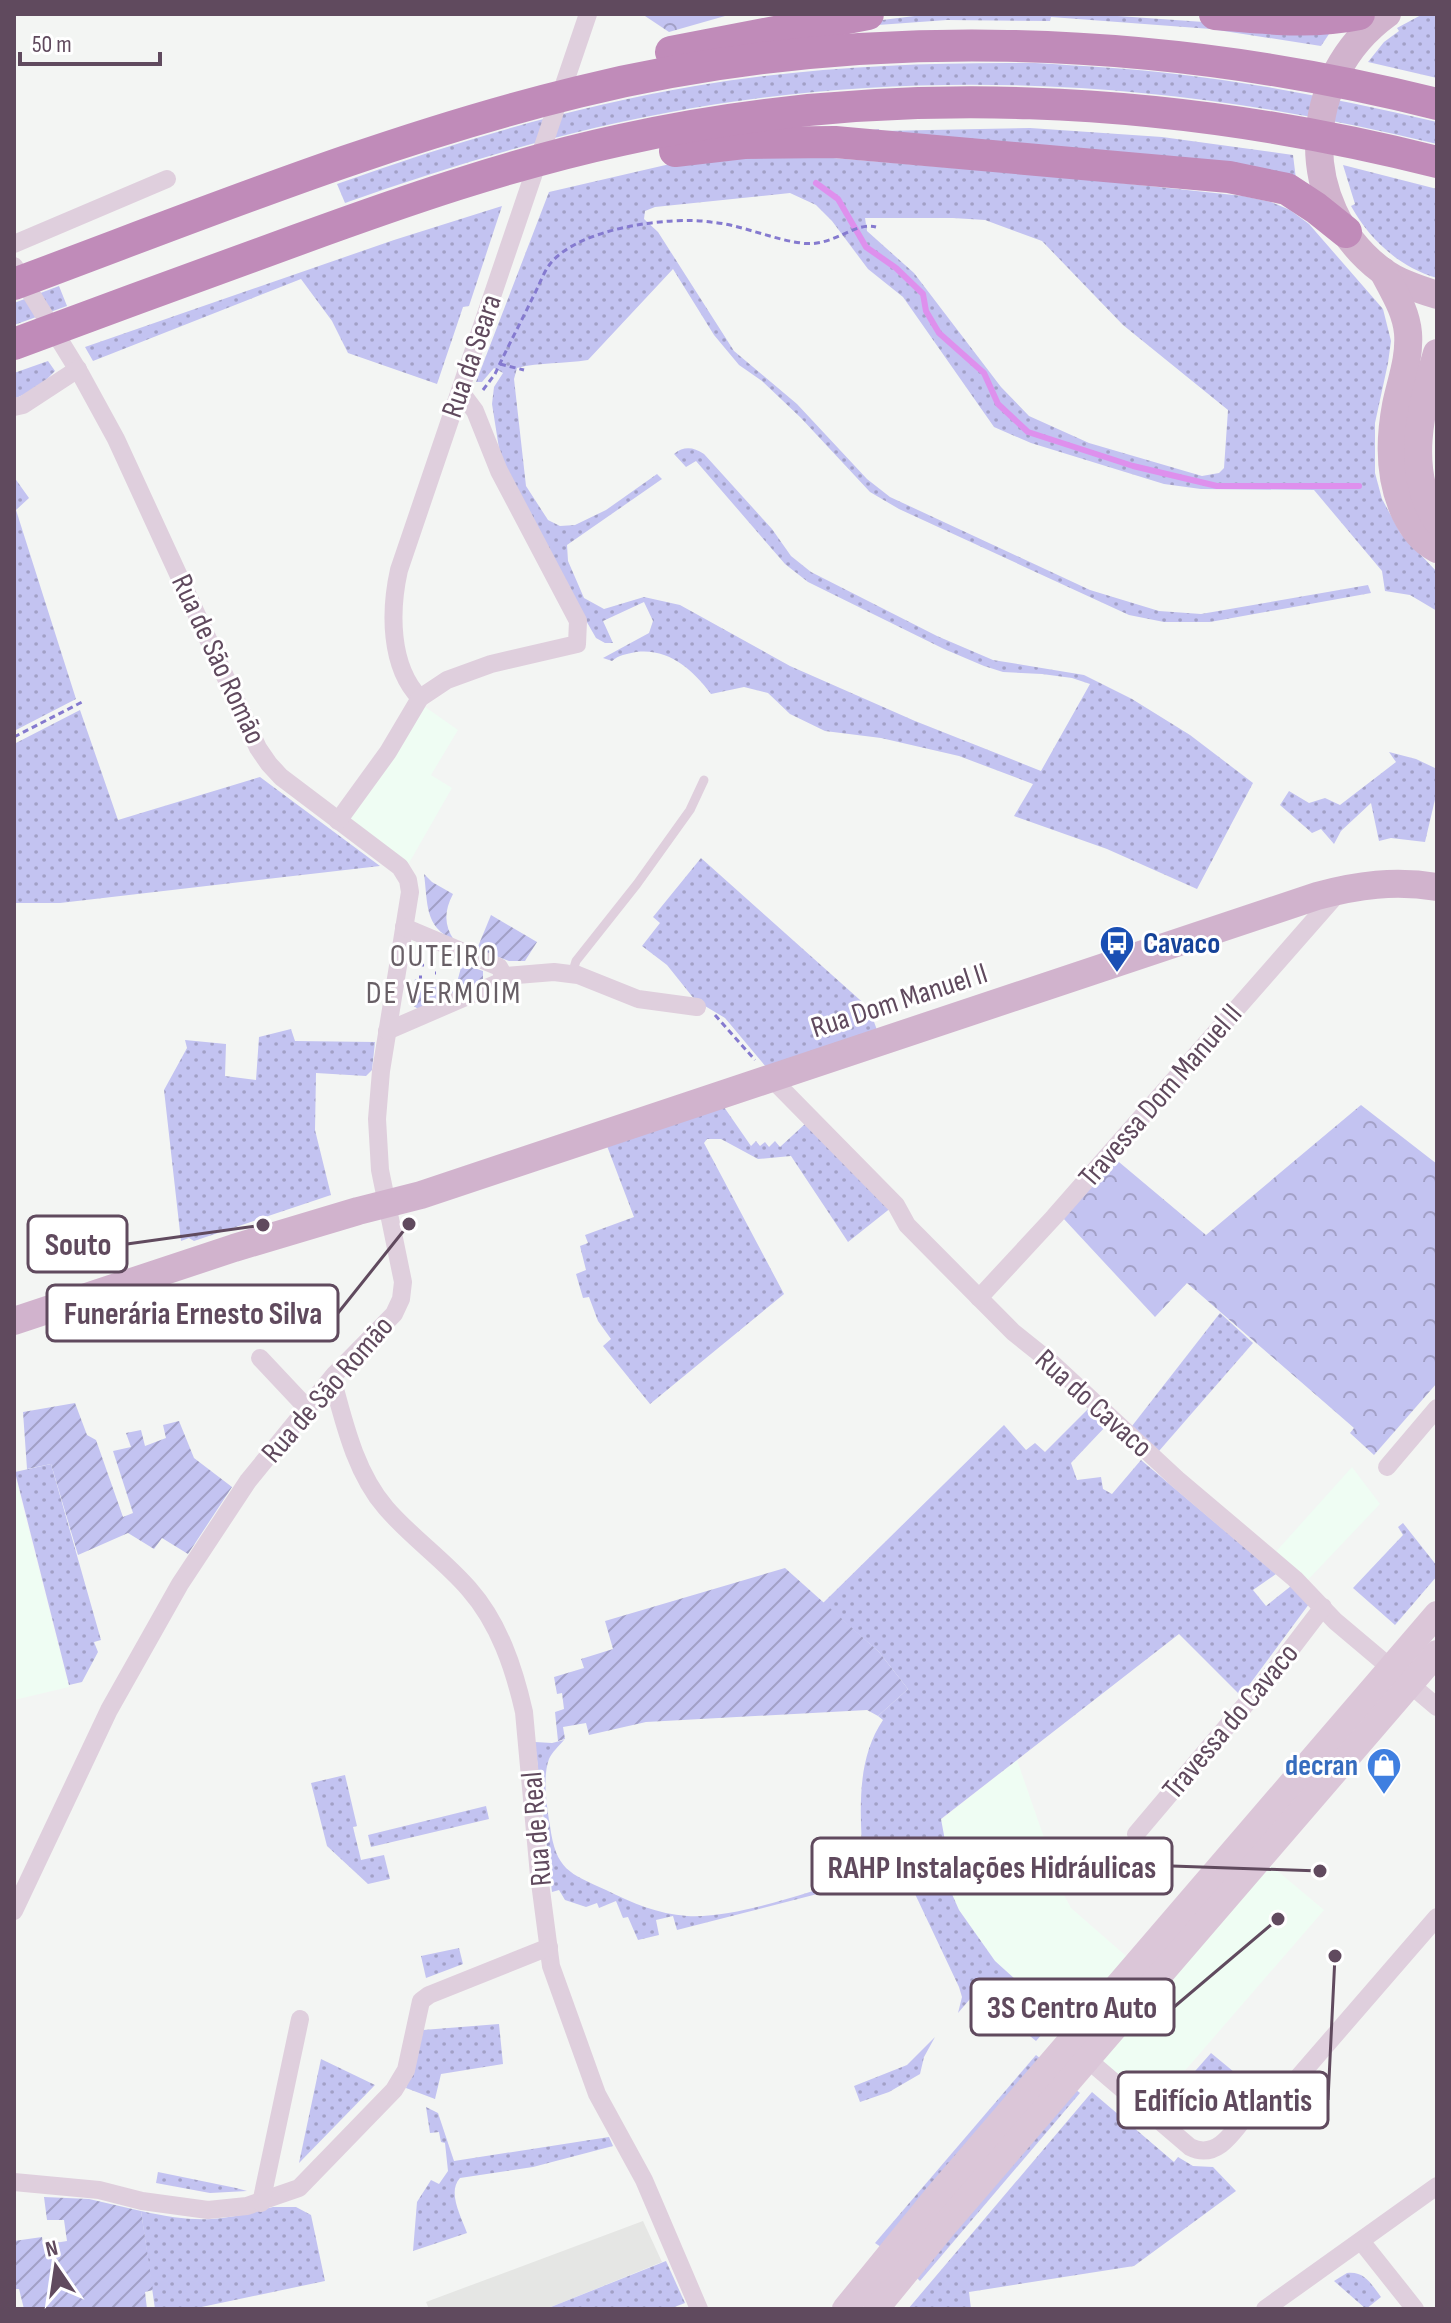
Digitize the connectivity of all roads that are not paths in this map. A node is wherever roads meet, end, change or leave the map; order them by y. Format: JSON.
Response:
{"nodes":[{"id":1,"x":868,"y":14,"type":"edge"},
{"id":2,"x":1215,"y":14,"type":"edge"},
{"id":3,"x":1359,"y":14,"type":"edge"},
{"id":4,"x":1387,"y":14,"type":"edge"},
{"id":5,"x":587,"y":17,"type":"edge"},
{"id":6,"x":581,"y":91,"type":"junction"},
{"id":7,"x":1437,"y":104,"type":"edge"},
{"id":8,"x":568,"y":153,"type":"junction"},
{"id":9,"x":1437,"y":162,"type":"edge"},
{"id":10,"x":167,"y":179,"type":"dead end"},
{"id":11,"x":1346,"y":232,"type":"junction"},
{"id":12,"x":14,"y":244,"type":"edge"},
{"id":13,"x":14,"y":266,"type":"edge"},
{"id":14,"x":1383,"y":271,"type":"junction"},
{"id":15,"x":14,"y":284,"type":"edge"},
{"id":16,"x":1437,"y":295,"type":"edge"},
{"id":17,"x":14,"y":344,"type":"edge"},
{"id":18,"x":1437,"y":353,"type":"edge"},
{"id":19,"x":74,"y":363,"type":"junction"},
{"id":20,"x":460,"y":391,"type":"junction"},
{"id":21,"x":14,"y":407,"type":"edge"},
{"id":22,"x":1437,"y":521,"type":"edge"},
{"id":23,"x":1437,"y":549,"type":"edge"},
{"id":24,"x":420,"y":698,"type":"junction"},
{"id":25,"x":704,"y":780,"type":"dead end"},
{"id":26,"x":338,"y":821,"type":"junction"},
{"id":27,"x":1437,"y":887,"type":"edge"},
{"id":28,"x":1340,"y":890,"type":"junction"},
{"id":29,"x":404,"y":927,"type":"junction"},
{"id":30,"x":572,"y":974,"type":"junction"},
{"id":31,"x":504,"y":976,"type":"junction"},
{"id":32,"x":697,"y":1007,"type":"road end"},
{"id":33,"x":387,"y":1031,"type":"junction"},
{"id":34,"x":767,"y":1074,"type":"junction"},
{"id":35,"x":387,"y":1204,"type":"junction"},
{"id":36,"x":979,"y":1298,"type":"junction"},
{"id":37,"x":14,"y":1321,"type":"edge"},
{"id":38,"x":260,"y":1358,"type":"dead end"},
{"id":39,"x":332,"y":1378,"type":"junction"},
{"id":40,"x":307,"y":1408,"type":"junction"},
{"id":41,"x":1437,"y":1408,"type":"edge"},
{"id":42,"x":1387,"y":1467,"type":"dead end"},
{"id":43,"x":1323,"y":1607,"type":"junction"},
{"id":44,"x":1437,"y":1614,"type":"edge"},
{"id":45,"x":1437,"y":1653,"type":"edge"},
{"id":46,"x":1400,"y":1676,"type":"junction"},
{"id":47,"x":1437,"y":1707,"type":"edge"},
{"id":48,"x":1136,"y":1834,"type":"dead end"},
{"id":49,"x":14,"y":1911,"type":"edge"},
{"id":50,"x":1437,"y":1917,"type":"edge"},
{"id":51,"x":549,"y":1947,"type":"junction"},
{"id":52,"x":300,"y":2019,"type":"dead end"},
{"id":53,"x":1087,"y":2059,"type":"junction"},
{"id":54,"x":14,"y":2182,"type":"edge"},
{"id":55,"x":1437,"y":2186,"type":"edge"},
{"id":56,"x":261,"y":2203,"type":"junction"},
{"id":57,"x":1361,"y":2241,"type":"junction"},
{"id":58,"x":697,"y":2308,"type":"edge"},
{"id":59,"x":845,"y":2309,"type":"edge"},
{"id":60,"x":876,"y":2309,"type":"edge"},
{"id":61,"x":1265,"y":2309,"type":"edge"},
{"id":62,"x":1415,"y":2309,"type":"edge"}],
"edges":[{"from":1,"to":6,"type":"highway"},
{"from":2,"to":3,"type":"highway"},
{"from":4,"to":11,"type":"main road"},
{"from":5,"to":20,"type":"street","name":"Rua da Seara"},
{"from":6,"to":7,"type":"highway"},
{"from":6,"to":15,"type":"highway"},
{"from":8,"to":9,"type":"highway"},
{"from":8,"to":11,"type":"highway"},
{"from":8,"to":17,"type":"highway"},
{"from":10,"to":12,"type":"street"},
{"from":11,"to":14,"type":"main road"},
{"from":13,"to":19,"type":"street","name":"Rua de São Romão"},
{"from":14,"to":16,"type":"main road"},
{"from":14,"to":23,"type":"main road"},
{"from":18,"to":22,"type":"main road"},
{"from":19,"to":21,"type":"street"},
{"from":19,"to":26,"type":"street","name":"Rua de São Romão"},
{"from":20,"to":24,"type":"street","name":"Rua da Seara"},
{"from":20,"to":24,"type":"street"},
{"from":24,"to":26,"type":"street"},
{"from":25,"to":30,"type":"lane"},
{"from":26,"to":29,"type":"street","name":"Rua de São Romão"},
{"from":27,"to":28,"type":"main road","name":"Rua Dom Manuel II"},
{"from":28,"to":34,"type":"main road","name":"Rua Dom Manuel II"},
{"from":28,"to":36,"type":"street","name":"Travessa Dom Manuel II"},
{"from":29,"to":31,"type":"street"},
{"from":29,"to":33,"type":"street","name":"Rua de São Romão"},
{"from":30,"to":31,"type":"street"},
{"from":30,"to":32,"type":"street"},
{"from":31,"to":33,"type":"street"},
{"from":33,"to":35,"type":"street","name":"Rua de São Romão"},
{"from":34,"to":35,"type":"main road","name":"Rua Dom Manuel II"},
{"from":34,"to":36,"type":"street","name":"Rua do Cavaco"},
{"from":35,"to":37,"type":"main road","name":"Rua Dom Manuel II"},
{"from":35,"to":39,"type":"street","name":"Rua de São Romão"},
{"from":36,"to":43,"type":"street","name":"Rua do Cavaco"},
{"from":38,"to":40,"type":"street"},
{"from":39,"to":40,"type":"street","name":"Rua de São Romão"},
{"from":39,"to":51,"type":"street","name":"Rua de Real"},
{"from":40,"to":49,"type":"street","name":"Rua de São Romão"},
{"from":41,"to":42,"type":"street"},
{"from":43,"to":46,"type":"street","name":"Rua do Cavaco"},
{"from":43,"to":48,"type":"street","name":"Travessa do Cavaco"},
{"from":44,"to":46,"type":"main road"},
{"from":45,"to":46,"type":"main road"},
{"from":46,"to":47,"type":"street","name":"Rua do Cavaco"},
{"from":46,"to":53,"type":"main road"},
{"from":46,"to":59,"type":"main road"},
{"from":50,"to":53,"type":"street"},
{"from":51,"to":56,"type":"street"},
{"from":51,"to":58,"type":"street","name":"Rua de Real"},
{"from":52,"to":56,"type":"street"},
{"from":53,"to":60,"type":"main road"},
{"from":54,"to":56,"type":"street"},
{"from":55,"to":57,"type":"street"},
{"from":57,"to":61,"type":"street"},
{"from":57,"to":62,"type":"street"}]}
